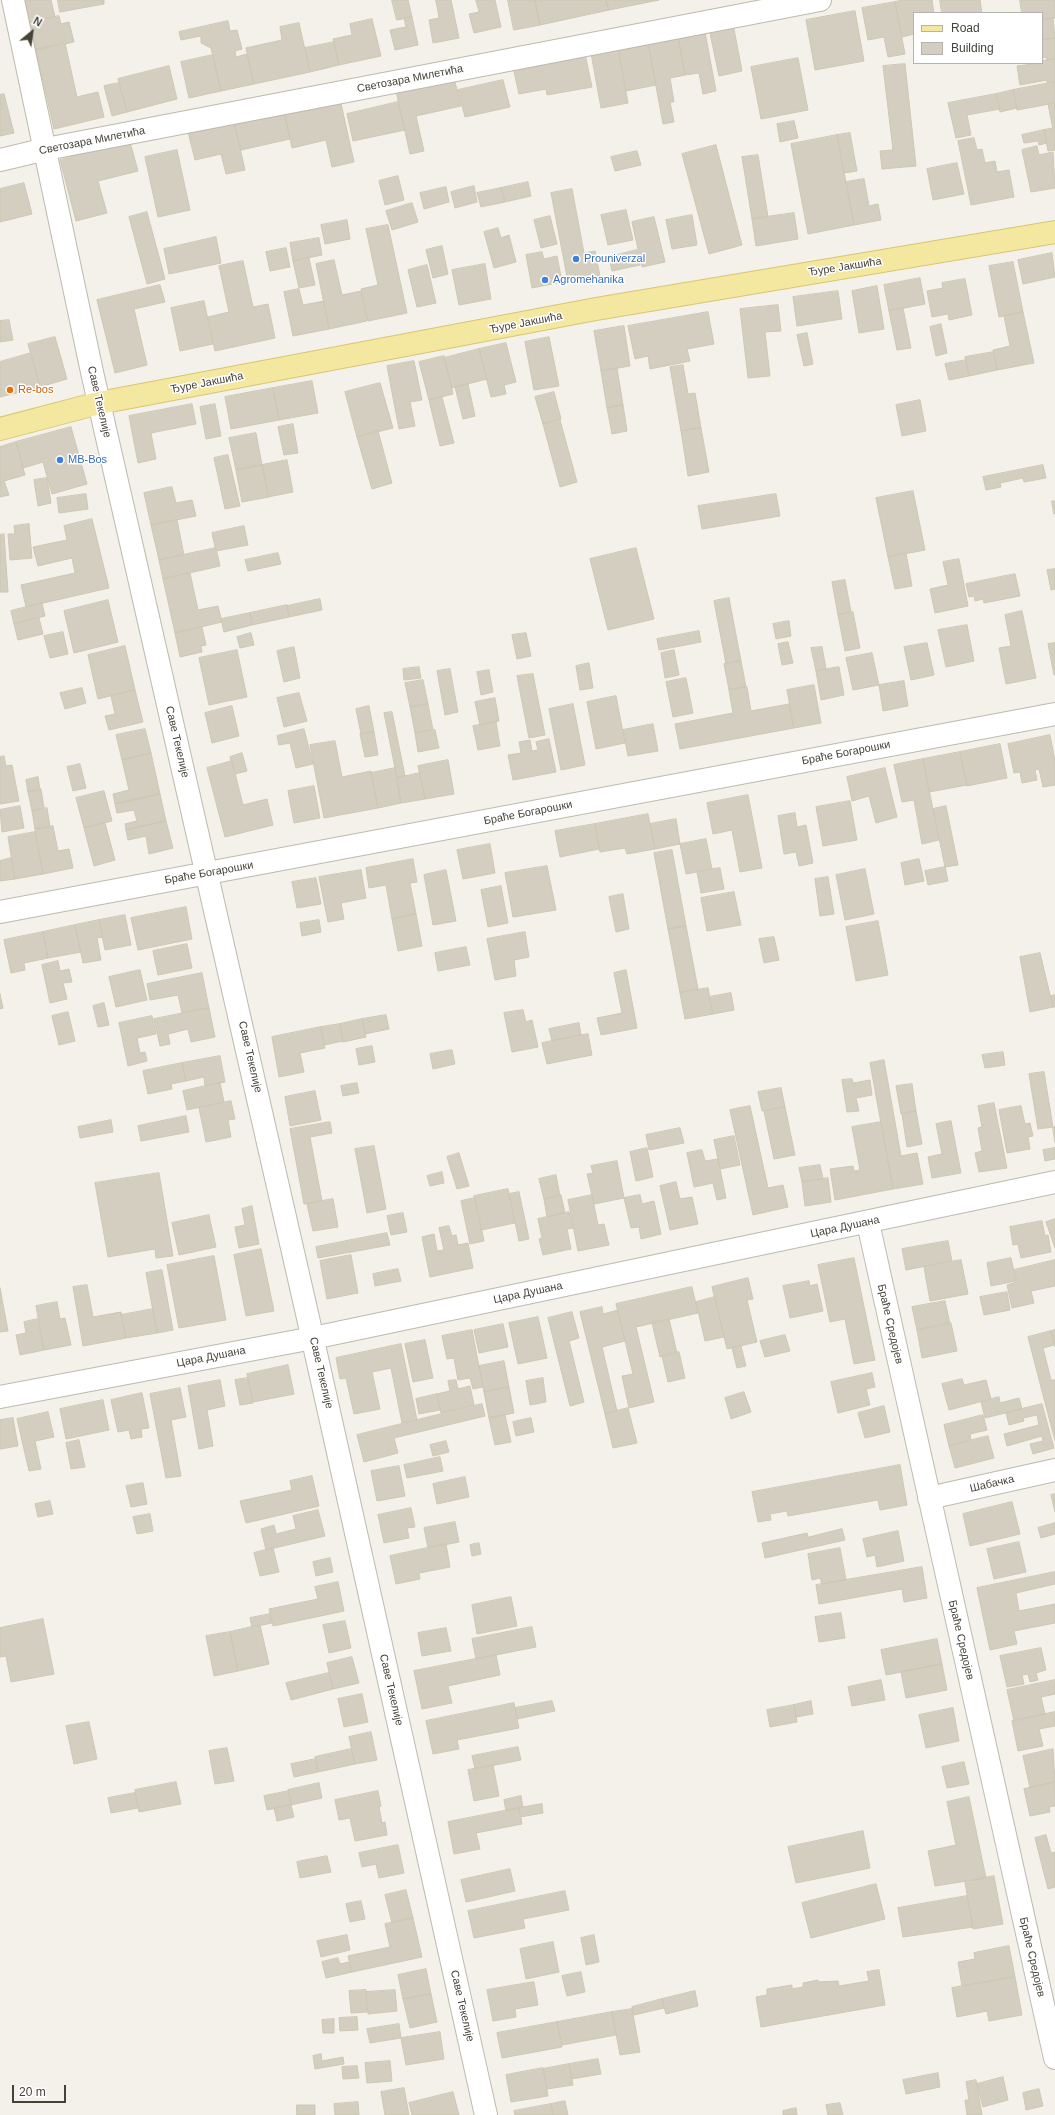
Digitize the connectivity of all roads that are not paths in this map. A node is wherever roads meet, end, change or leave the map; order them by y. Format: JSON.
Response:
{"nodes":[{"id":1,"x":12,"y":0,"type":"edge"},
{"id":2,"x":820,"y":0,"type":"edge"},
{"id":3,"x":46,"y":149,"type":"junction"},
{"id":4,"x":0,"y":160,"type":"edge"},
{"id":5,"x":1055,"y":232,"type":"edge"},
{"id":6,"x":99,"y":403,"type":"junction"},
{"id":7,"x":0,"y":429,"type":"edge"},
{"id":8,"x":1055,"y":714,"type":"edge"},
{"id":9,"x":208,"y":874,"type":"junction"},
{"id":10,"x":0,"y":912,"type":"edge"},
{"id":11,"x":1055,"y":1182,"type":"edge"},
{"id":12,"x":868,"y":1223,"type":"junction"},
{"id":13,"x":313,"y":1338,"type":"junction"},
{"id":14,"x":0,"y":1397,"type":"edge"},
{"id":15,"x":1055,"y":1470,"type":"edge"},
{"id":16,"x":929,"y":1498,"type":"junction"},
{"id":17,"x":1055,"y":2058,"type":"edge"},
{"id":18,"x":486,"y":2115,"type":"edge"}],
"edges":[{"from":1,"to":3,"type":"street","name":"Саве Текелије"},
{"from":2,"to":3,"type":"street","name":"Светозара Милетића"},
{"from":3,"to":4,"type":"street","name":"Светозара Милетића"},
{"from":3,"to":6,"type":"street","name":"Саве Текелије"},
{"from":5,"to":6,"type":"main road","name":"Ђуре Јакшића"},
{"from":6,"to":7,"type":"main road","name":"Ђуре Јакшића"},
{"from":6,"to":9,"type":"street","name":"Саве Текелије"},
{"from":8,"to":9,"type":"street","name":"Браће Богарошки"},
{"from":9,"to":10,"type":"street","name":"Браће Богарошки"},
{"from":9,"to":13,"type":"street","name":"Саве Текелије"},
{"from":11,"to":12,"type":"street","name":"Цара Душана"},
{"from":12,"to":13,"type":"street","name":"Цара Душана"},
{"from":12,"to":16,"type":"street","name":"Браће Средојев"},
{"from":13,"to":14,"type":"street","name":"Цара Душана"},
{"from":13,"to":18,"type":"street","name":"Саве Текелије"},
{"from":15,"to":16,"type":"street","name":"Шабачка"},
{"from":16,"to":17,"type":"street","name":"Браће Средојев"}]}
